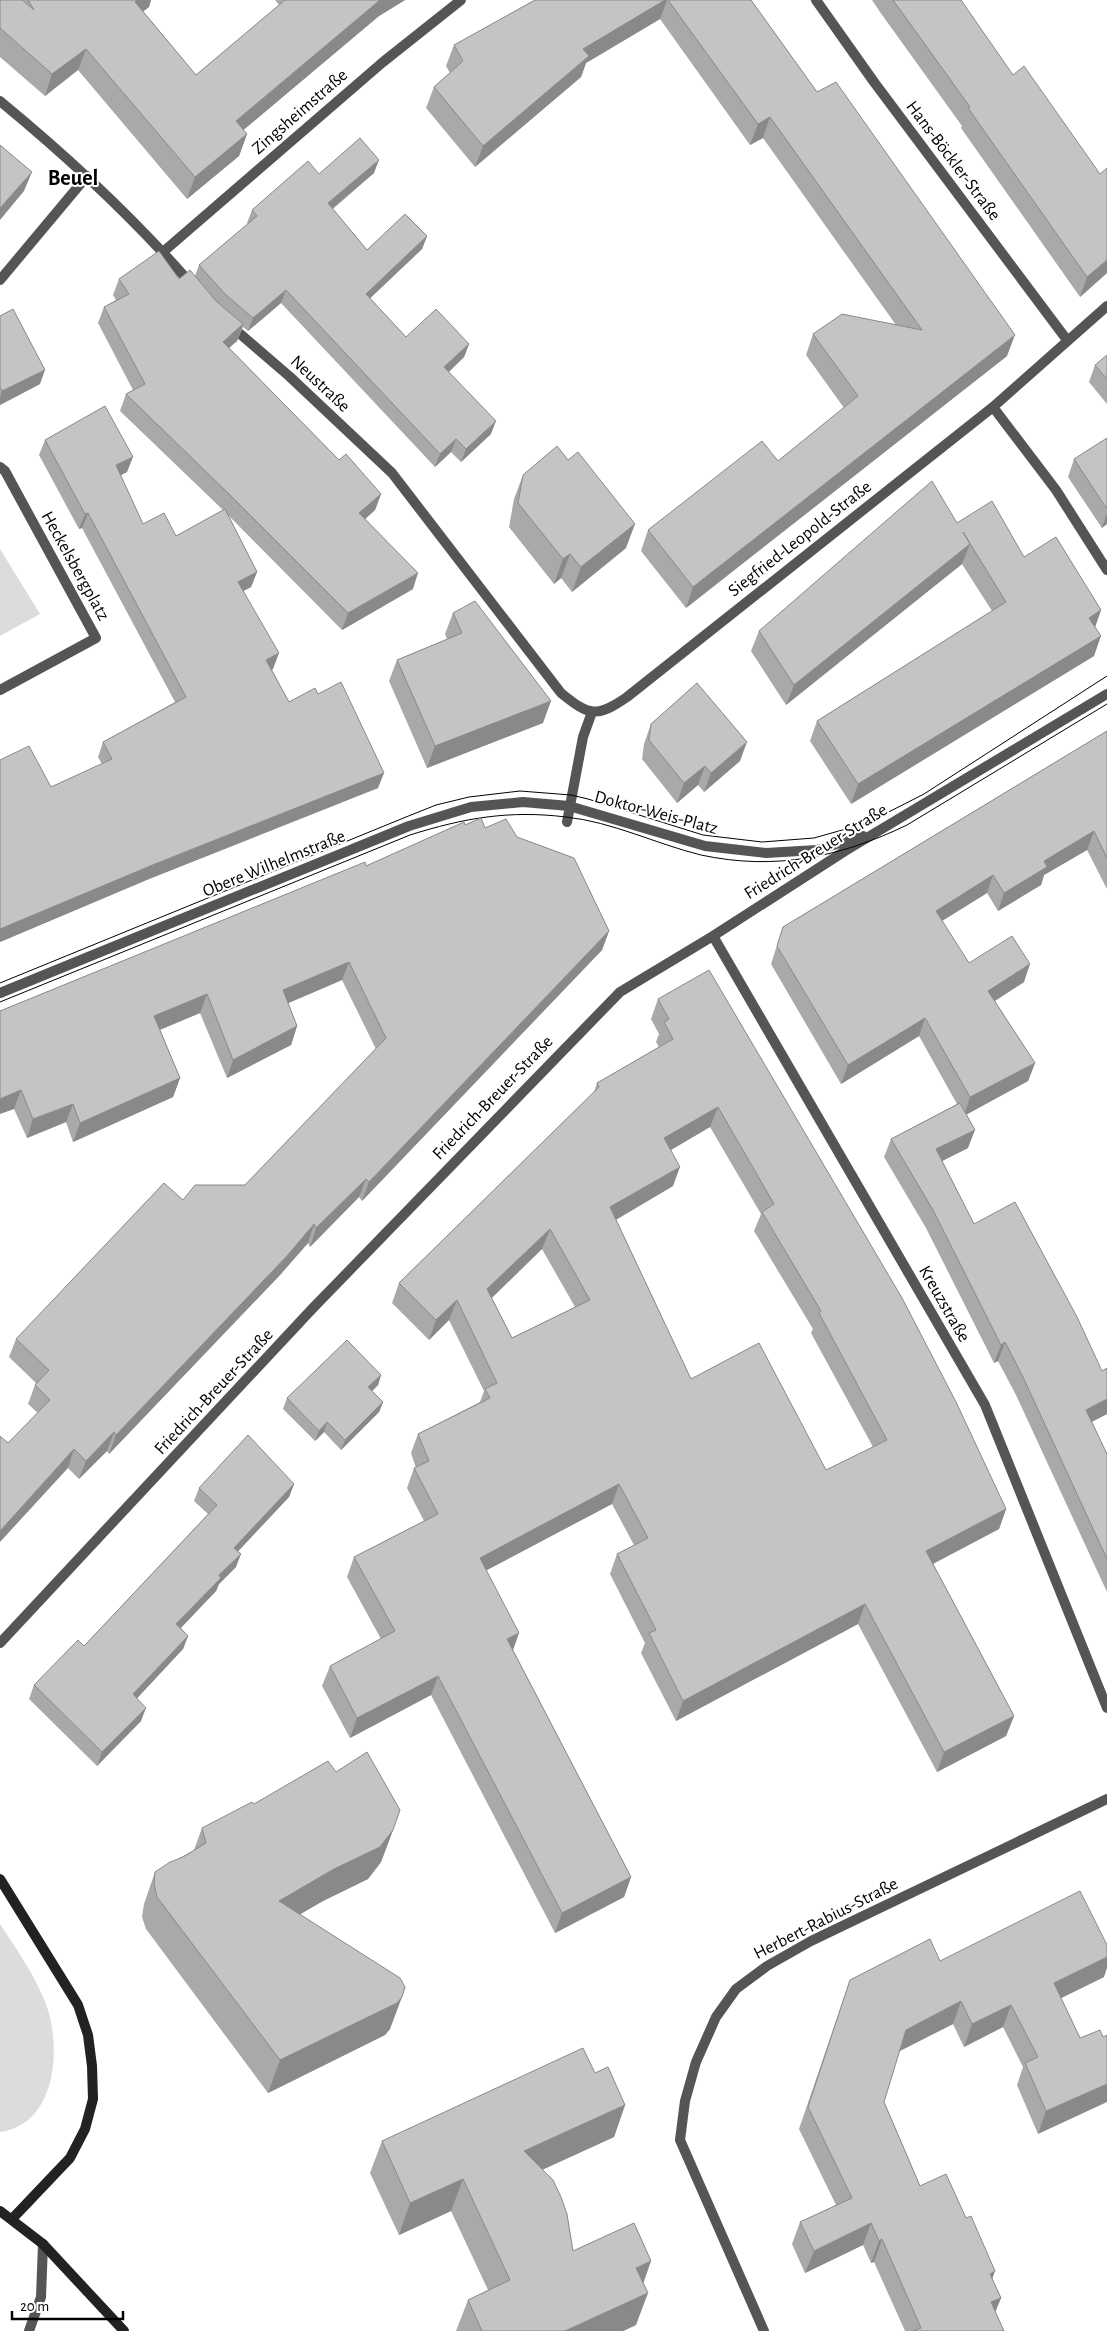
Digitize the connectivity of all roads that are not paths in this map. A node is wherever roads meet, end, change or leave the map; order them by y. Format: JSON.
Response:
{"nodes":[{"id":1,"x":461,"y":0,"type":"edge"},
{"id":2,"x":816,"y":0,"type":"edge"},
{"id":3,"x":0,"y":101,"type":"edge"},
{"id":4,"x":87,"y":176,"type":"junction"},
{"id":5,"x":163,"y":252,"type":"junction"},
{"id":6,"x":0,"y":280,"type":"edge"},
{"id":7,"x":198,"y":292,"type":"edge"},
{"id":8,"x":1107,"y":306,"type":"edge"},
{"id":9,"x":222,"y":319,"type":"edge"},
{"id":10,"x":1067,"y":340,"type":"junction"},
{"id":11,"x":993,"y":407,"type":"junction"},
{"id":12,"x":0,"y":467,"type":"edge"},
{"id":13,"x":1107,"y":570,"type":"edge"},
{"id":14,"x":0,"y":690,"type":"edge"},
{"id":15,"x":1107,"y":694,"type":"edge"},
{"id":16,"x":592,"y":712,"type":"junction"},
{"id":17,"x":569,"y":806,"type":"junction"},
{"id":18,"x":567,"y":822,"type":"dead end"},
{"id":19,"x":880,"y":830,"type":"junction"},
{"id":20,"x":713,"y":936,"type":"junction"},
{"id":21,"x":0,"y":993,"type":"edge"},
{"id":22,"x":0,"y":1643,"type":"edge"},
{"id":23,"x":1107,"y":1708,"type":"edge"},
{"id":24,"x":1107,"y":1799,"type":"edge"},
{"id":25,"x":0,"y":1879,"type":"edge"},
{"id":26,"x":0,"y":2211,"type":"edge"},
{"id":27,"x":12,"y":2219,"type":"junction"},
{"id":28,"x":43,"y":2244,"type":"junction"},
{"id":29,"x":29,"y":2331,"type":"edge"},
{"id":30,"x":124,"y":2331,"type":"edge"},
{"id":31,"x":764,"y":2331,"type":"edge"}],
"edges":[{"from":1,"to":5,"type":"street","name":"Zingsheimstraße"},
{"from":2,"to":10,"type":"street","name":"Hans-Böckler-Straße"},
{"from":3,"to":4,"type":"street"},
{"from":4,"to":5,"type":"street"},
{"from":4,"to":6,"type":"street"},
{"from":5,"to":7,"type":"street"},
{"from":8,"to":10,"type":"street","name":"Siegfried-Leopold-Straße"},
{"from":9,"to":16,"type":"street","name":"Neustraße"},
{"from":10,"to":11,"type":"street","name":"Siegfried-Leopold-Straße"},
{"from":11,"to":13,"type":"street"},
{"from":11,"to":16,"type":"street","name":"Siegfried-Leopold-Straße"},
{"from":12,"to":14,"type":"street","name":"Heckelsbergplatz"},
{"from":15,"to":19,"type":"street","name":"Friedrich-Breuer-Straße"},
{"from":16,"to":17,"type":"street"},
{"from":17,"to":18,"type":"street"},
{"from":17,"to":19,"type":"street","name":"Doktor-Weis-Platz"},
{"from":17,"to":21,"type":"street","name":"Obere Wilhelmstraße"},
{"from":19,"to":20,"type":"street","name":"Friedrich-Breuer-Straße"},
{"from":20,"to":22,"type":"street","name":"Friedrich-Breuer-Straße"},
{"from":20,"to":23,"type":"street","name":"Kreuzstraße"},
{"from":24,"to":31,"type":"street","name":"Herbert-Rabius-Straße"},
{"from":25,"to":27,"type":"street"},
{"from":26,"to":27,"type":"street"},
{"from":27,"to":28,"type":"street"},
{"from":28,"to":29,"type":"street"},
{"from":28,"to":30,"type":"street"}]}
